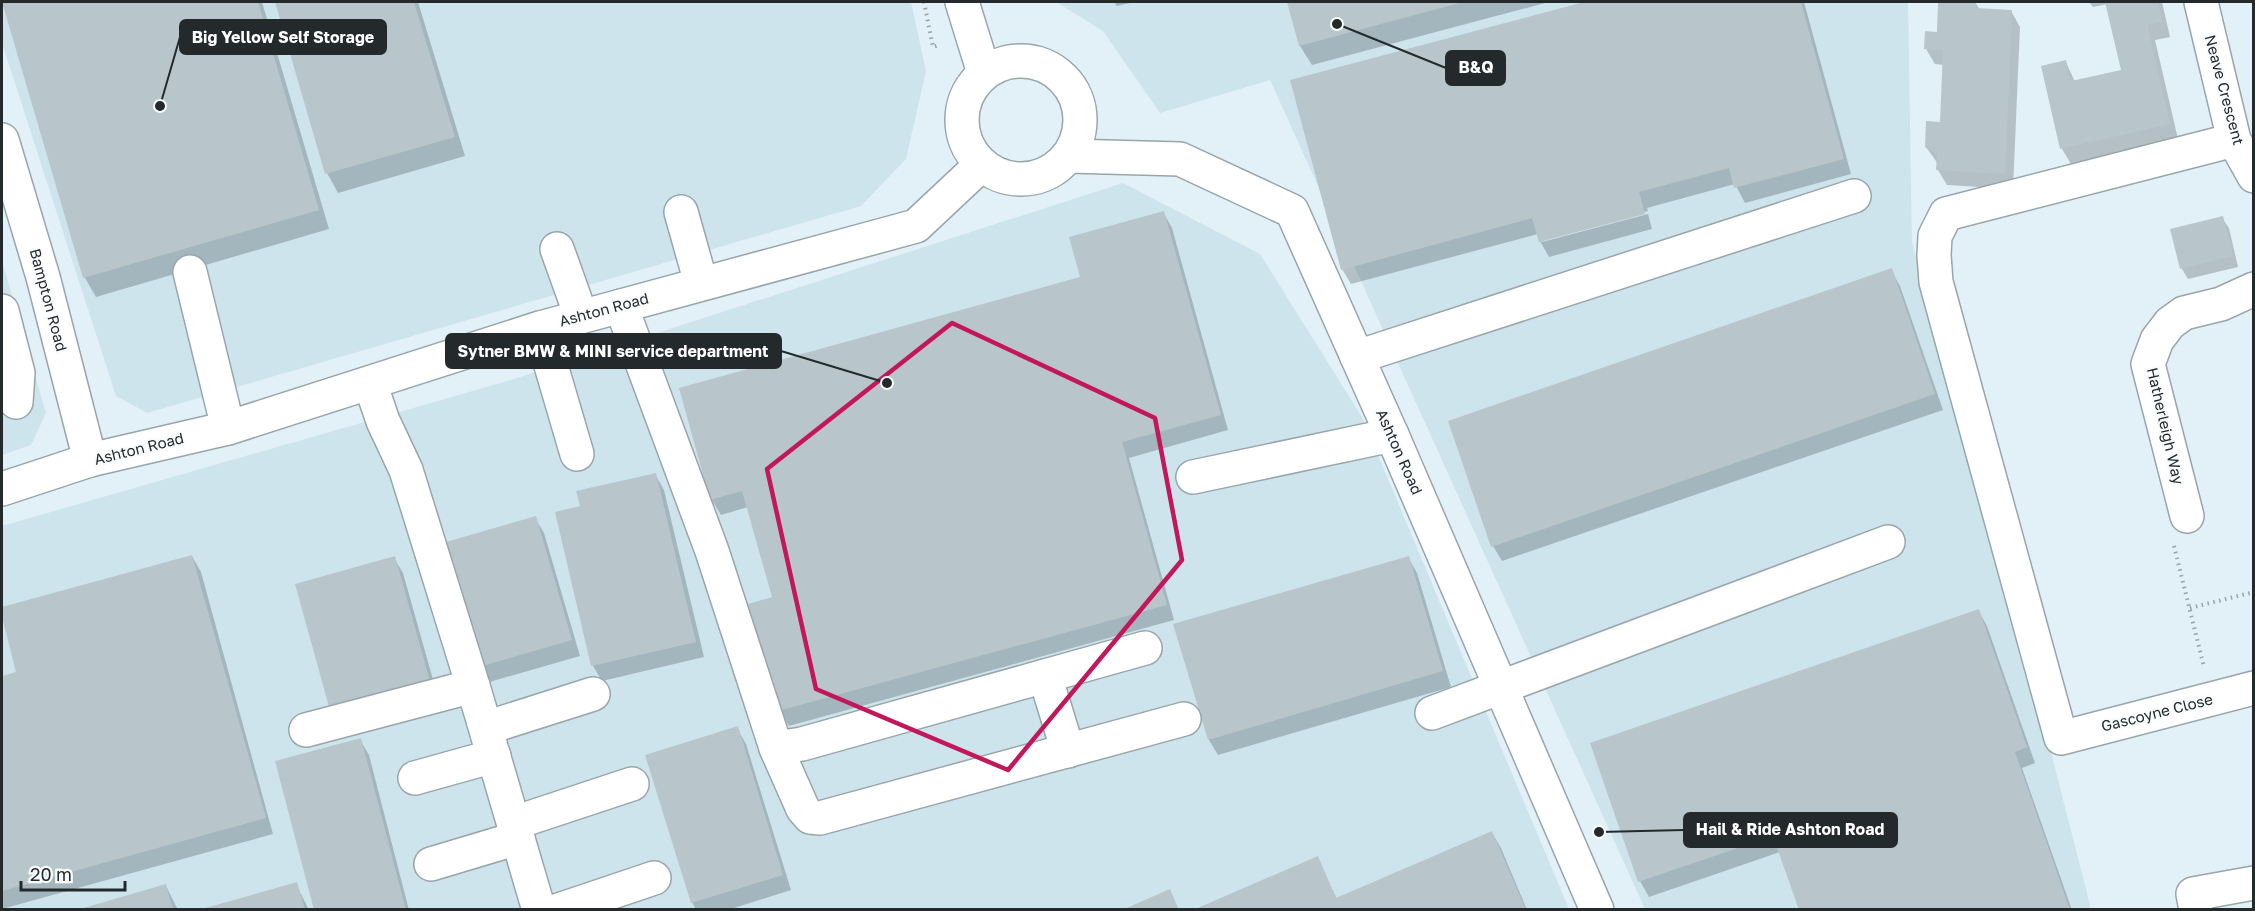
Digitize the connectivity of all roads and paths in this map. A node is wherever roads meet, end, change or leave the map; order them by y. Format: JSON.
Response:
{"nodes":[{"id":1,"x":962,"y":2,"type":"edge"},
{"id":2,"x":2201,"y":2,"type":"edge"},
{"id":3,"x":984,"y":73,"type":"junction"},
{"id":4,"x":2,"y":140,"type":"edge"},
{"id":5,"x":2234,"y":140,"type":"junction"},
{"id":6,"x":1069,"y":156,"type":"junction"},
{"id":7,"x":981,"y":165,"type":"junction"},
{"id":8,"x":2253,"y":176,"type":"edge"},
{"id":9,"x":1854,"y":196,"type":"dead end"},
{"id":10,"x":681,"y":212,"type":"dead end"},
{"id":11,"x":557,"y":249,"type":"dead end"},
{"id":12,"x":190,"y":272,"type":"dead end"},
{"id":13,"x":701,"y":283,"type":"junction"},
{"id":14,"x":2253,"y":289,"type":"edge"},
{"id":15,"x":621,"y":306,"type":"junction"},
{"id":16,"x":2,"y":311,"type":"edge"},
{"id":17,"x":581,"y":316,"type":"junction"},
{"id":18,"x":540,"y":328,"type":"junction"},
{"id":19,"x":1357,"y":357,"type":"junction"},
{"id":20,"x":370,"y":382,"type":"junction"},
{"id":21,"x":16,"y":402,"type":"dead end"},
{"id":22,"x":228,"y":428,"type":"junction"},
{"id":23,"x":1392,"y":435,"type":"junction"},
{"id":24,"x":577,"y":454,"type":"dead end"},
{"id":25,"x":90,"y":460,"type":"junction"},
{"id":26,"x":1193,"y":477,"type":"dead end"},
{"id":27,"x":2,"y":489,"type":"edge"},
{"id":28,"x":2187,"y":516,"type":"joint"},
{"id":29,"x":1888,"y":542,"type":"dead end"},
{"id":30,"x":2253,"y":592,"type":"edge"},
{"id":31,"x":2190,"y":608,"type":"junction"},
{"id":32,"x":1145,"y":648,"type":"dead end"},
{"id":33,"x":1045,"y":676,"type":"junction"},
{"id":34,"x":473,"y":686,"type":"junction"},
{"id":35,"x":1501,"y":688,"type":"junction"},
{"id":36,"x":2253,"y":688,"type":"edge"},
{"id":37,"x":593,"y":694,"type":"dead end"},
{"id":38,"x":2212,"y":699,"type":"junction"},
{"id":39,"x":1432,"y":713,"type":"dead end"},
{"id":40,"x":1184,"y":719,"type":"dead end"},
{"id":41,"x":306,"y":730,"type":"dead end"},
{"id":42,"x":490,"y":742,"type":"junction"},
{"id":43,"x":776,"y":748,"type":"junction"},
{"id":44,"x":1068,"y":751,"type":"junction"},
{"id":45,"x":415,"y":778,"type":"dead end"},
{"id":46,"x":632,"y":784,"type":"dead end"},
{"id":47,"x":516,"y":830,"type":"junction"},
{"id":48,"x":431,"y":864,"type":"dead end"},
{"id":49,"x":654,"y":878,"type":"dead end"},
{"id":50,"x":2253,"y":884,"type":"edge"},
{"id":51,"x":539,"y":909,"type":"edge"},
{"id":52,"x":559,"y":909,"type":"edge"},
{"id":53,"x":1597,"y":909,"type":"edge"},
{"id":54,"x":2196,"y":909,"type":"edge"}],
"edges":[{"from":1,"to":3,"type":"street"},
{"from":2,"to":5,"type":"street","name":"Neave Crescent"},
{"from":3,"to":6,"type":"street"},
{"from":3,"to":7,"type":"street"},
{"from":4,"to":25,"type":"street","name":"Bampton Road"},
{"from":5,"to":8,"type":"street","name":"Neave Crescent"},
{"from":5,"to":38,"type":"street","name":"Gascoyne Close"},
{"from":6,"to":7,"type":"street"},
{"from":6,"to":19,"type":"street","name":"Ashton Road"},
{"from":7,"to":13,"type":"street","name":"Ashton Road"},
{"from":9,"to":19,"type":"street"},
{"from":10,"to":13,"type":"street"},
{"from":11,"to":17,"type":"street"},
{"from":12,"to":22,"type":"street"},
{"from":13,"to":15,"type":"street","name":"Ashton Road"},
{"from":14,"to":28,"type":"street","name":"Hatherleigh Way"},
{"from":15,"to":17,"type":"street","name":"Ashton Road"},
{"from":15,"to":43,"type":"street"},
{"from":16,"to":21,"type":"street"},
{"from":17,"to":18,"type":"street","name":"Ashton Road"},
{"from":18,"to":20,"type":"street","name":"Ashton Road"},
{"from":18,"to":24,"type":"street"},
{"from":19,"to":23,"type":"street","name":"Ashton Road"},
{"from":20,"to":22,"type":"street","name":"Ashton Road"},
{"from":20,"to":34,"type":"street"},
{"from":22,"to":25,"type":"street","name":"Ashton Road"},
{"from":23,"to":26,"type":"street"},
{"from":23,"to":35,"type":"street","name":"Ashton Road"},
{"from":25,"to":27,"type":"street","name":"Ashton Road"},
{"from":28,"to":31,"type":"path"},
{"from":29,"to":35,"type":"street"},
{"from":30,"to":31,"type":"path"},
{"from":31,"to":38,"type":"path"},
{"from":32,"to":33,"type":"street"},
{"from":33,"to":43,"type":"street"},
{"from":33,"to":44,"type":"street"},
{"from":34,"to":41,"type":"street"},
{"from":34,"to":42,"type":"street"},
{"from":35,"to":39,"type":"street"},
{"from":35,"to":53,"type":"street","name":"Ashton Road"},
{"from":36,"to":38,"type":"street","name":"Gascoyne Close"},
{"from":37,"to":42,"type":"street"},
{"from":40,"to":44,"type":"street"},
{"from":42,"to":45,"type":"street"},
{"from":42,"to":47,"type":"street"},
{"from":43,"to":44,"type":"street"},
{"from":46,"to":47,"type":"street"},
{"from":47,"to":48,"type":"street"},
{"from":47,"to":51,"type":"street"},
{"from":49,"to":52,"type":"street"},
{"from":50,"to":54,"type":"street"}]}
